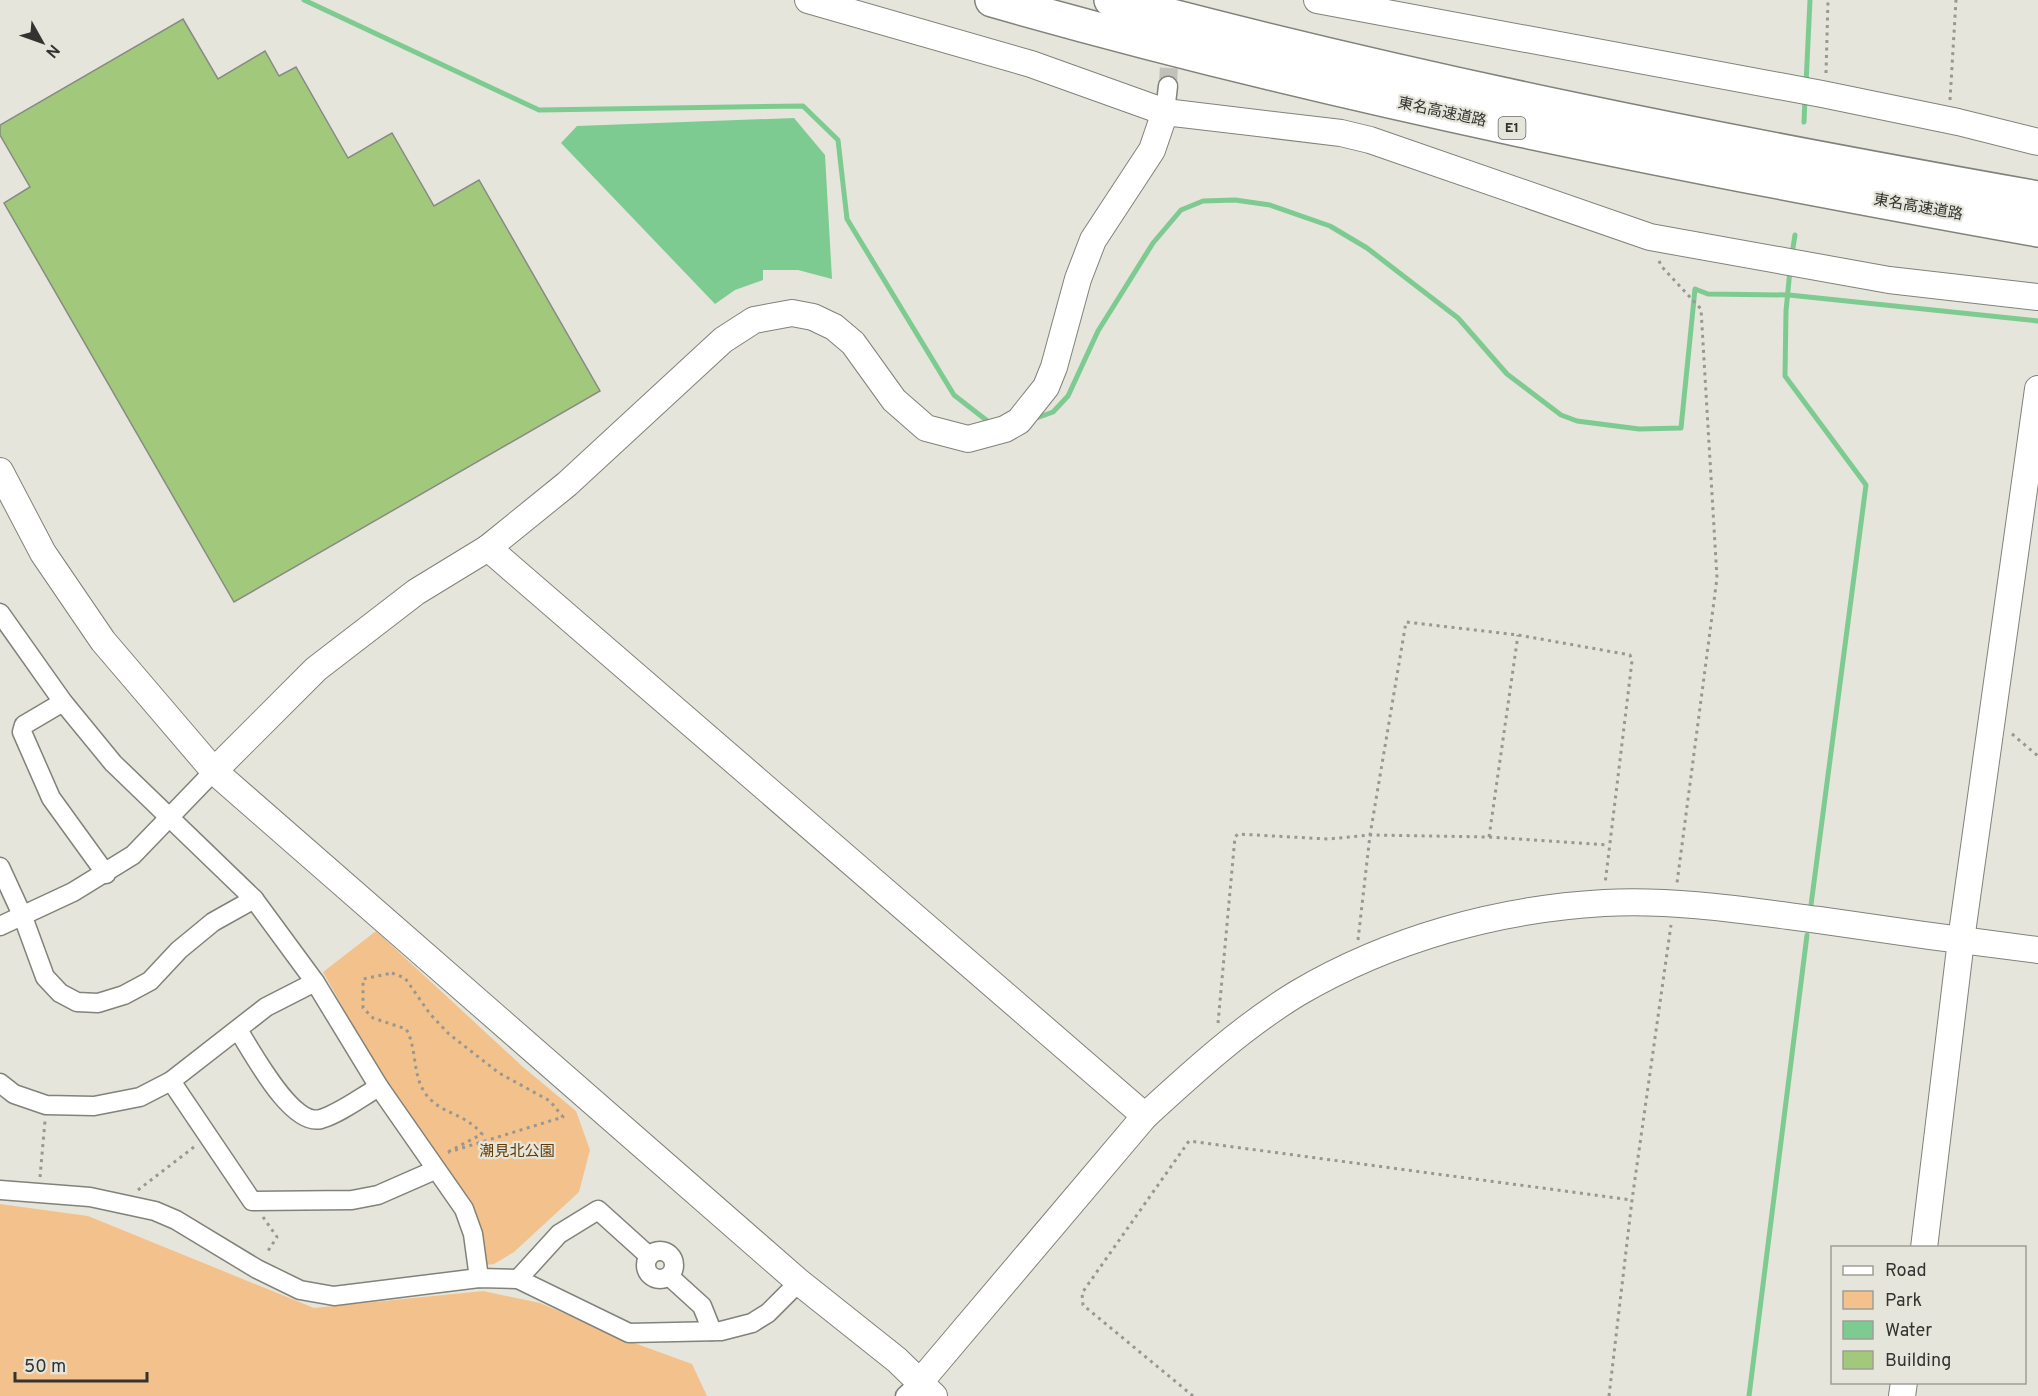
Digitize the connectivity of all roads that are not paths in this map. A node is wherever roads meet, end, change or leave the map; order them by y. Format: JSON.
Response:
{"nodes":[{"id":1,"x":808,"y":0,"type":"edge"},
{"id":2,"x":992,"y":0,"type":"edge"},
{"id":3,"x":1111,"y":0,"type":"edge"},
{"id":4,"x":1317,"y":0,"type":"edge"},
{"id":5,"x":1168,"y":86,"type":"tunnel mouth"},
{"id":6,"x":1165,"y":112,"type":"junction"},
{"id":7,"x":2038,"y":142,"type":"edge"},
{"id":8,"x":2038,"y":198,"type":"edge"},
{"id":9,"x":2038,"y":230,"type":"edge"},
{"id":10,"x":2038,"y":297,"type":"edge"},
{"id":11,"x":2038,"y":389,"type":"edge"},
{"id":12,"x":0,"y":471,"type":"edge"},
{"id":13,"x":488,"y":548,"type":"junction"},
{"id":14,"x":0,"y":612,"type":"edge"},
{"id":15,"x":6,"y":637,"type":"edge"},
{"id":16,"x":63,"y":702,"type":"junction"},
{"id":17,"x":214,"y":771,"type":"junction"},
{"id":18,"x":170,"y":818,"type":"junction"},
{"id":19,"x":0,"y":867,"type":"edge"},
{"id":20,"x":106,"y":874,"type":"junction"},
{"id":21,"x":254,"y":899,"type":"junction"},
{"id":22,"x":23,"y":917,"type":"junction"},
{"id":23,"x":0,"y":926,"type":"edge"},
{"id":24,"x":1961,"y":940,"type":"junction"},
{"id":25,"x":2038,"y":950,"type":"edge"},
{"id":26,"x":315,"y":982,"type":"junction"},
{"id":27,"x":238,"y":1030,"type":"junction"},
{"id":28,"x":171,"y":1082,"type":"junction"},
{"id":29,"x":0,"y":1083,"type":"edge"},
{"id":30,"x":379,"y":1087,"type":"junction"},
{"id":31,"x":1145,"y":1116,"type":"junction"},
{"id":32,"x":435,"y":1170,"type":"junction"},
{"id":33,"x":0,"y":1190,"type":"edge"},
{"id":34,"x":1924,"y":1246,"type":"edge"},
{"id":35,"x":479,"y":1278,"type":"junction"},
{"id":36,"x":518,"y":1279,"type":"junction"},
{"id":37,"x":799,"y":1282,"type":"junction"},
{"id":38,"x":712,"y":1331,"type":"junction"},
{"id":39,"x":919,"y":1391,"type":"edge"}],
"edges":[{"from":1,"to":6,"type":"street"},
{"from":2,"to":9,"type":"highway","name":"東名高速道路","number":"E1"},
{"from":3,"to":8,"type":"highway","name":"東名高速道路","number":"E1"},
{"from":4,"to":7,"type":"street"},
{"from":5,"to":6,"type":"street"},
{"from":6,"to":10,"type":"street"},
{"from":6,"to":13,"type":"street"},
{"from":11,"to":24,"type":"street"},
{"from":12,"to":17,"type":"street"},
{"from":13,"to":17,"type":"street"},
{"from":13,"to":31,"type":"street"},
{"from":14,"to":15,"type":"street"},
{"from":15,"to":16,"type":"street"},
{"from":16,"to":18,"type":"street"},
{"from":16,"to":20,"type":"street"},
{"from":17,"to":18,"type":"street"},
{"from":17,"to":37,"type":"street"},
{"from":18,"to":20,"type":"street"},
{"from":18,"to":21,"type":"street"},
{"from":19,"to":22,"type":"street"},
{"from":20,"to":22,"type":"street"},
{"from":21,"to":22,"type":"street"},
{"from":21,"to":26,"type":"street"},
{"from":22,"to":23,"type":"street"},
{"from":24,"to":25,"type":"street"},
{"from":24,"to":31,"type":"street"},
{"from":24,"to":34,"type":"street"},
{"from":26,"to":27,"type":"street"},
{"from":26,"to":30,"type":"street"},
{"from":27,"to":28,"type":"street"},
{"from":27,"to":30,"type":"street"},
{"from":28,"to":29,"type":"street"},
{"from":28,"to":32,"type":"street"},
{"from":30,"to":32,"type":"street"},
{"from":31,"to":39,"type":"street"},
{"from":32,"to":35,"type":"street"},
{"from":33,"to":35,"type":"street"},
{"from":35,"to":36,"type":"street"},
{"from":36,"to":38,"type":"street"},
{"from":36,"to":38,"type":"street"},
{"from":37,"to":38,"type":"street"},
{"from":37,"to":39,"type":"street"}]}
